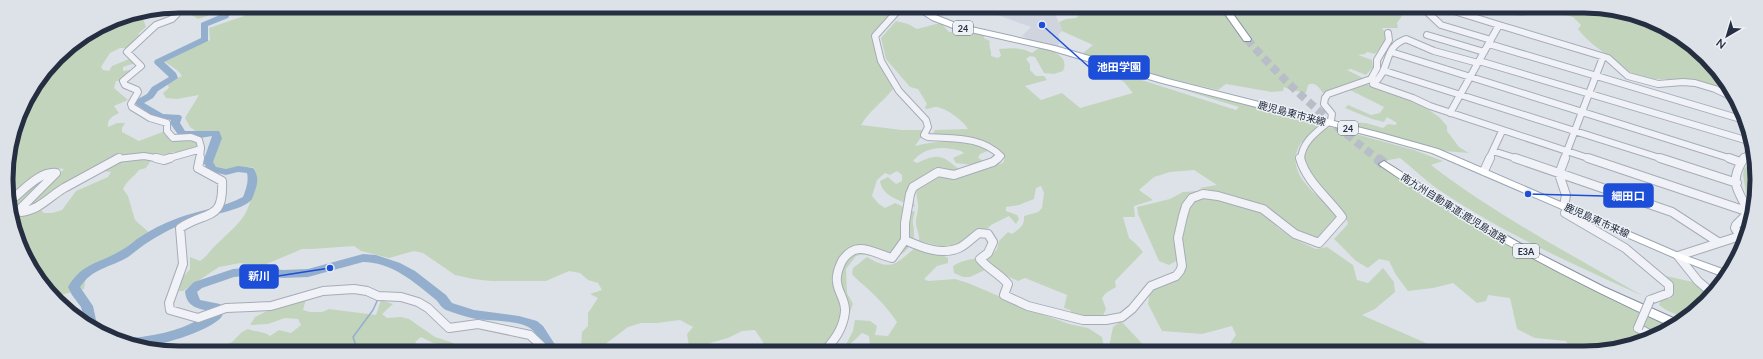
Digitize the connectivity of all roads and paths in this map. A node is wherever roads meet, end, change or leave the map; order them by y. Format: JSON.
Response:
{"nodes":[{"id":1,"x":177,"y":13,"type":"edge"},
{"id":2,"x":896,"y":13,"type":"edge"},
{"id":3,"x":926,"y":13,"type":"edge"},
{"id":4,"x":1228,"y":13,"type":"edge"},
{"id":5,"x":1428,"y":13,"type":"edge"},
{"id":6,"x":1460,"y":13,"type":"edge"},
{"id":7,"x":1499,"y":25,"type":"junction"},
{"id":8,"x":1388,"y":33,"type":"dead end"},
{"id":9,"x":1427,"y":35,"type":"dead end"},
{"id":10,"x":1247,"y":39,"type":"tunnel mouth"},
{"id":11,"x":1490,"y":42,"type":"junction"},
{"id":12,"x":1391,"y":52,"type":"junction"},
{"id":13,"x":1484,"y":52,"type":"junction"},
{"id":14,"x":1603,"y":57,"type":"junction"},
{"id":15,"x":1479,"y":62,"type":"junction"},
{"id":16,"x":1385,"y":71,"type":"junction"},
{"id":17,"x":1596,"y":76,"type":"junction"},
{"id":18,"x":1470,"y":77,"type":"junction"},
{"id":19,"x":1590,"y":94,"type":"junction"},
{"id":20,"x":1727,"y":94,"type":"edge"},
{"id":21,"x":1460,"y":95,"type":"junction"},
{"id":22,"x":1583,"y":112,"type":"junction"},
{"id":23,"x":1450,"y":113,"type":"junction"},
{"id":24,"x":1738,"y":118,"type":"edge"},
{"id":25,"x":1327,"y":122,"type":"junction"},
{"id":26,"x":1502,"y":131,"type":"junction"},
{"id":27,"x":1576,"y":132,"type":"junction"},
{"id":28,"x":1745,"y":140,"type":"edge"},
{"id":29,"x":201,"y":149,"type":"junction"},
{"id":30,"x":1493,"y":151,"type":"junction"},
{"id":31,"x":1568,"y":153,"type":"junction"},
{"id":32,"x":1748,"y":153,"type":"edge"},
{"id":33,"x":1740,"y":162,"type":"junction"},
{"id":34,"x":1384,"y":164,"type":"tunnel mouth"},
{"id":35,"x":1484,"y":171,"type":"junction"},
{"id":36,"x":1559,"y":174,"type":"junction"},
{"id":37,"x":1737,"y":183,"type":"junction"},
{"id":38,"x":14,"y":198,"type":"edge"},
{"id":39,"x":1566,"y":207,"type":"junction"},
{"id":40,"x":1747,"y":209,"type":"edge"},
{"id":41,"x":1747,"y":211,"type":"edge"},
{"id":42,"x":1746,"y":216,"type":"edge"},
{"id":43,"x":1740,"y":236,"type":"edge"},
{"id":44,"x":1740,"y":236,"type":"edge"},
{"id":45,"x":905,"y":240,"type":"junction"},
{"id":46,"x":1718,"y":242,"type":"junction"},
{"id":47,"x":1678,"y":256,"type":"junction"},
{"id":48,"x":1722,"y":272,"type":"edge"},
{"id":49,"x":1708,"y":290,"type":"edge"},
{"id":50,"x":1671,"y":322,"type":"edge"},
{"id":51,"x":1647,"y":333,"type":"edge"},
{"id":52,"x":541,"y":346,"type":"edge"},
{"id":53,"x":828,"y":346,"type":"edge"}],
"edges":[{"from":1,"to":29,"type":"street"},
{"from":2,"to":45,"type":"street"},
{"from":3,"to":25,"type":"main road","name":"鹿児島東市来線","number":"24"},
{"from":4,"to":10,"type":"highway"},
{"from":5,"to":11,"type":"street"},
{"from":6,"to":7,"type":"street"},
{"from":7,"to":11,"type":"street"},
{"from":7,"to":14,"type":"street"},
{"from":8,"to":25,"type":"street"},
{"from":9,"to":13,"type":"street"},
{"from":11,"to":13,"type":"street"},
{"from":11,"to":17,"type":"street"},
{"from":12,"to":15,"type":"street"},
{"from":12,"to":16,"type":"street"},
{"from":12,"to":18,"type":"street"},
{"from":13,"to":15,"type":"street"},
{"from":14,"to":17,"type":"street"},
{"from":14,"to":20,"type":"street"},
{"from":15,"to":18,"type":"street"},
{"from":15,"to":19,"type":"street"},
{"from":16,"to":21,"type":"street"},
{"from":16,"to":23,"type":"street"},
{"from":17,"to":19,"type":"street"},
{"from":17,"to":24,"type":"street"},
{"from":18,"to":21,"type":"street"},
{"from":18,"to":22,"type":"street"},
{"from":19,"to":22,"type":"street"},
{"from":19,"to":28,"type":"street"},
{"from":21,"to":23,"type":"street"},
{"from":21,"to":27,"type":"street"},
{"from":22,"to":27,"type":"street"},
{"from":22,"to":33,"type":"street"},
{"from":23,"to":26,"type":"street"},
{"from":25,"to":35,"type":"main road","name":"鹿児島東市来線","number":"24"},
{"from":25,"to":45,"type":"street"},
{"from":26,"to":30,"type":"street"},
{"from":26,"to":31,"type":"street"},
{"from":27,"to":31,"type":"street"},
{"from":27,"to":37,"type":"street"},
{"from":29,"to":38,"type":"street"},
{"from":29,"to":52,"type":"street"},
{"from":30,"to":35,"type":"street"},
{"from":30,"to":36,"type":"street"},
{"from":31,"to":36,"type":"street"},
{"from":31,"to":41,"type":"street"},
{"from":32,"to":33,"type":"street"},
{"from":33,"to":37,"type":"street"},
{"from":34,"to":50,"type":"highway","name":"南九州自動車道;鹿児島道路","number":"E3A"},
{"from":35,"to":39,"type":"main road","name":"鹿児島東市来線","number":"24"},
{"from":36,"to":39,"type":"street"},
{"from":36,"to":46,"type":"street"},
{"from":37,"to":40,"type":"street"},
{"from":39,"to":47,"type":"main road","name":"鹿児島東市来線","number":"24"},
{"from":39,"to":51,"type":"street","bridge":true},
{"from":42,"to":44,"type":"street"},
{"from":43,"to":46,"type":"street"},
{"from":45,"to":53,"type":"street"},
{"from":46,"to":47,"type":"street"},
{"from":47,"to":48,"type":"main road","name":"鹿児島東市来線","number":"24"},
{"from":47,"to":49,"type":"street"}]}
